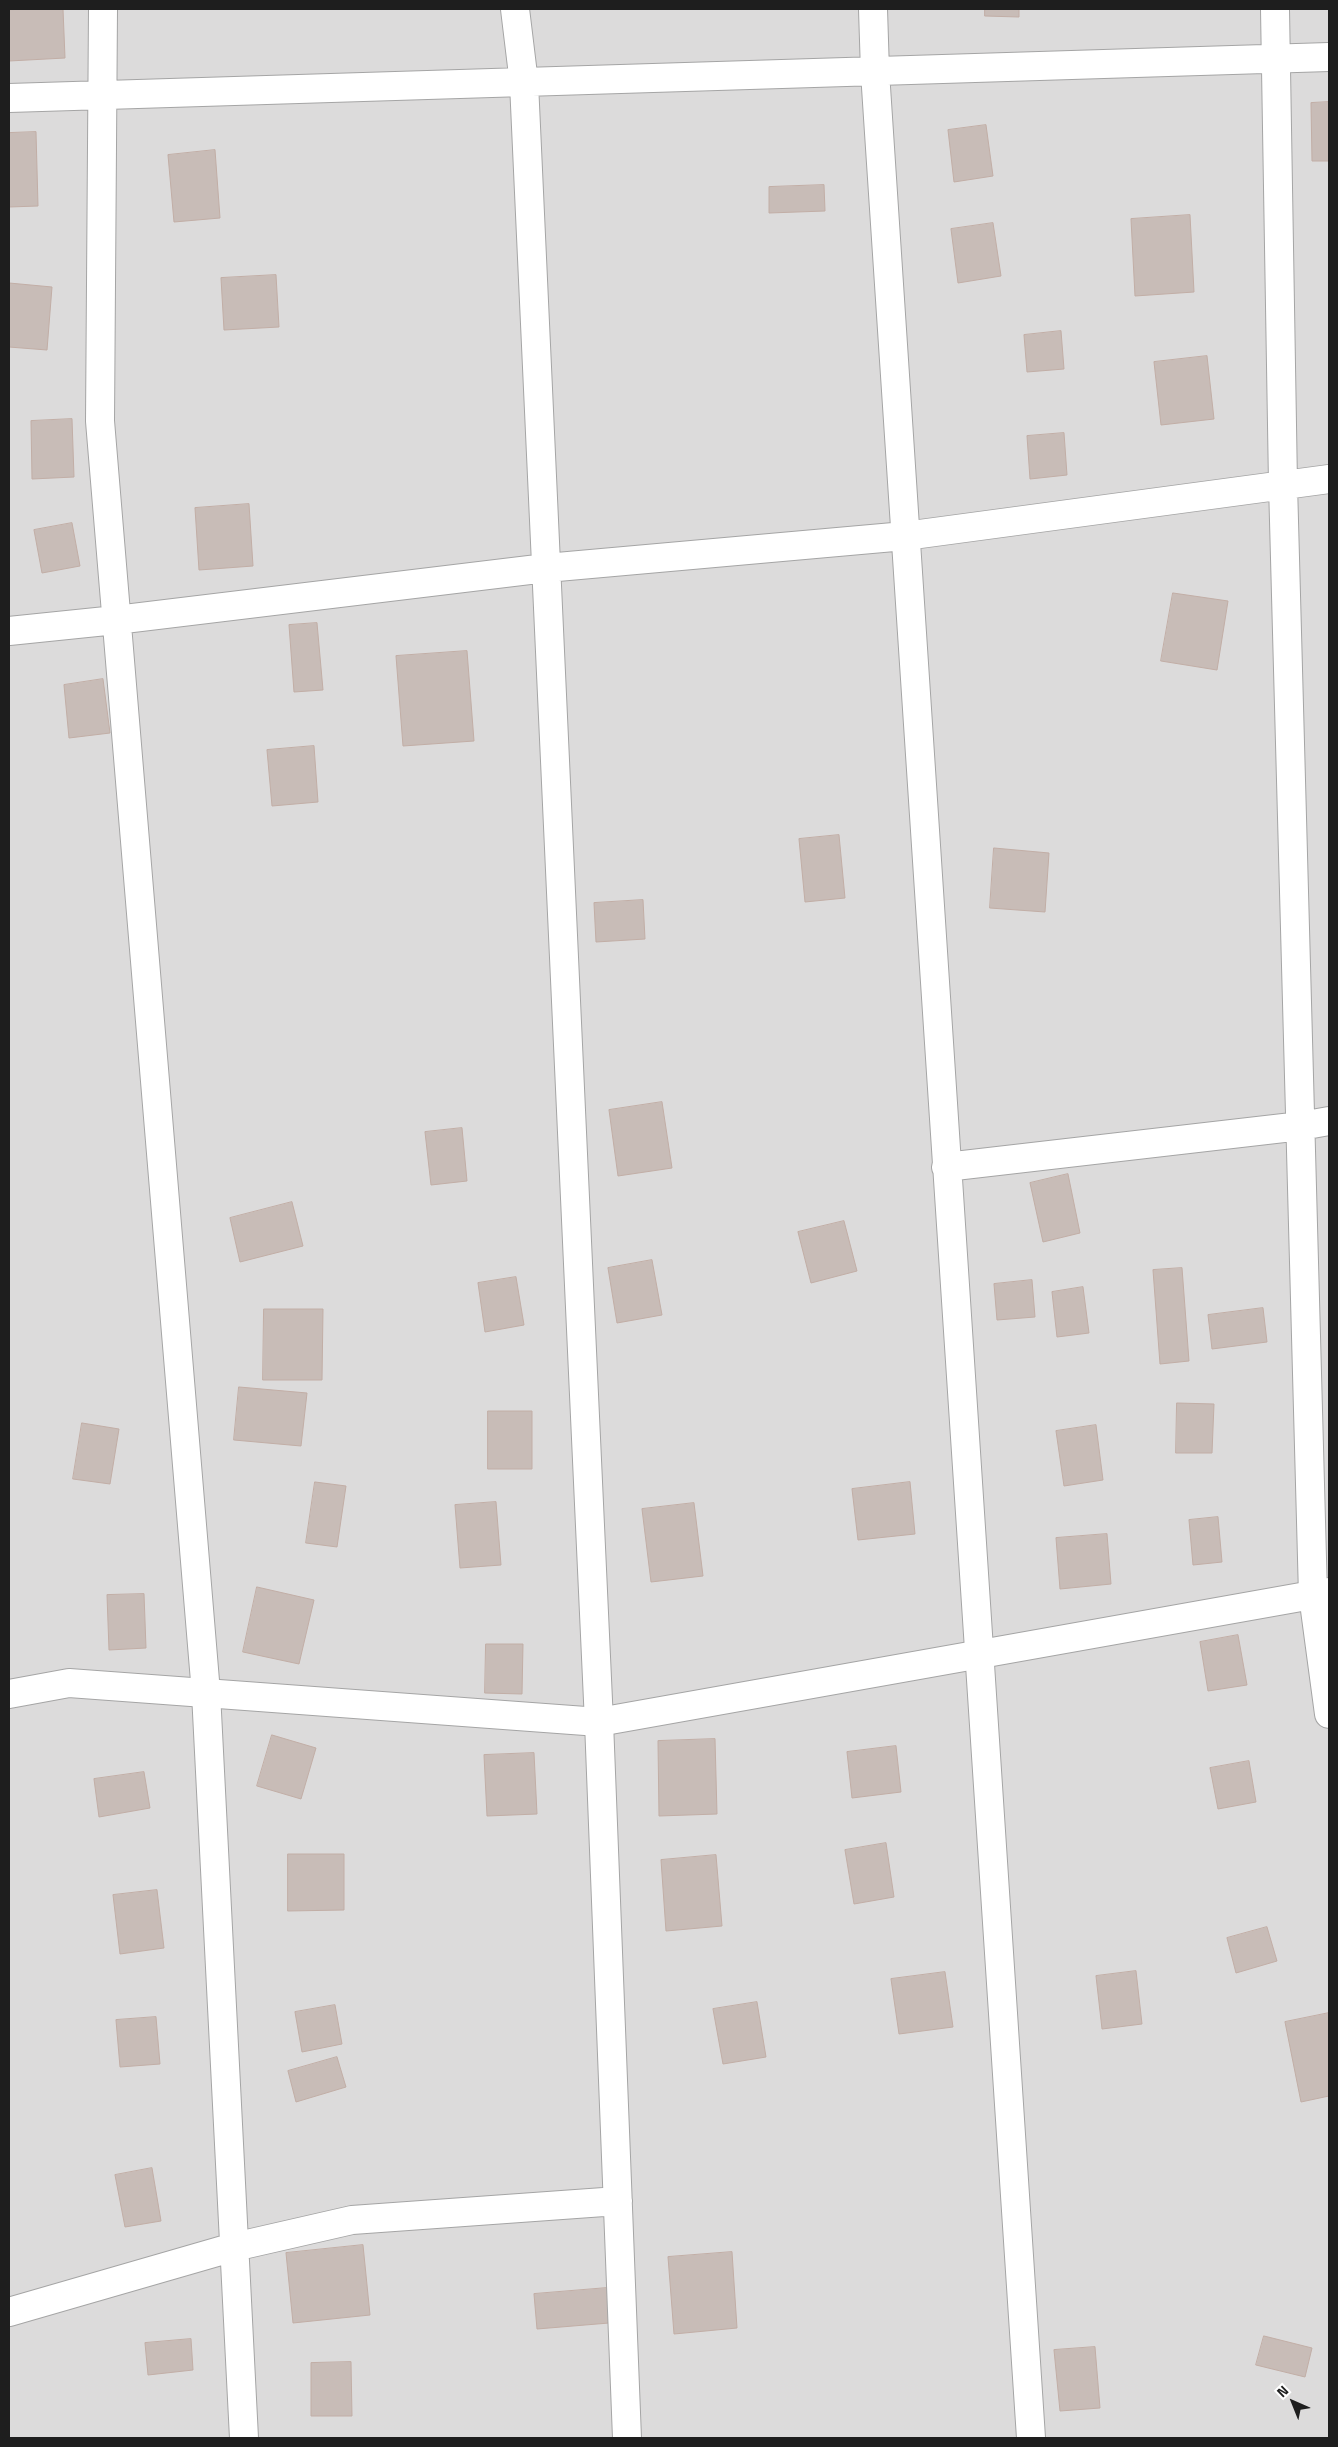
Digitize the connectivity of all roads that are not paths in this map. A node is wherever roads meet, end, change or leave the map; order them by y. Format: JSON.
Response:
{"nodes":[{"id":1,"x":103,"y":9,"type":"edge"},
{"id":2,"x":515,"y":9,"type":"edge"},
{"id":3,"x":873,"y":9,"type":"edge"},
{"id":4,"x":1276,"y":9,"type":"edge"},
{"id":5,"x":1329,"y":57,"type":"edge"},
{"id":6,"x":1276,"y":60,"type":"junction"},
{"id":7,"x":874,"y":72,"type":"junction"},
{"id":8,"x":524,"y":83,"type":"junction"},
{"id":9,"x":102,"y":95,"type":"junction"},
{"id":10,"x":9,"y":98,"type":"edge"},
{"id":11,"x":1329,"y":479,"type":"edge"},
{"id":12,"x":1284,"y":484,"type":"junction"},
{"id":13,"x":905,"y":536,"type":"junction"},
{"id":14,"x":546,"y":568,"type":"junction"},
{"id":15,"x":116,"y":620,"type":"junction"},
{"id":16,"x":9,"y":631,"type":"edge"},
{"id":17,"x":1329,"y":1121,"type":"edge"},
{"id":18,"x":1301,"y":1126,"type":"junction"},
{"id":19,"x":946,"y":1167,"type":"junction"},
{"id":20,"x":1321,"y":1594,"type":"edge"},
{"id":21,"x":978,"y":1654,"type":"junction"},
{"id":22,"x":206,"y":1693,"type":"junction"},
{"id":23,"x":9,"y":1694,"type":"edge"},
{"id":24,"x":1329,"y":1714,"type":"edge"},
{"id":25,"x":599,"y":1722,"type":"junction"},
{"id":26,"x":618,"y":2201,"type":"junction"},
{"id":27,"x":234,"y":2247,"type":"junction"},
{"id":28,"x":9,"y":2312,"type":"edge"},
{"id":29,"x":244,"y":2438,"type":"edge"},
{"id":30,"x":627,"y":2438,"type":"edge"},
{"id":31,"x":1031,"y":2438,"type":"edge"}],
"edges":[{"from":1,"to":9,"type":"street"},
{"from":2,"to":8,"type":"street"},
{"from":3,"to":7,"type":"street"},
{"from":4,"to":6,"type":"street"},
{"from":5,"to":6,"type":"street"},
{"from":6,"to":7,"type":"street"},
{"from":6,"to":12,"type":"street"},
{"from":7,"to":8,"type":"street"},
{"from":7,"to":13,"type":"street"},
{"from":8,"to":9,"type":"street"},
{"from":8,"to":14,"type":"street"},
{"from":9,"to":10,"type":"street"},
{"from":9,"to":15,"type":"street"},
{"from":11,"to":12,"type":"street"},
{"from":12,"to":13,"type":"street"},
{"from":12,"to":18,"type":"street"},
{"from":13,"to":14,"type":"street"},
{"from":13,"to":19,"type":"street"},
{"from":14,"to":15,"type":"street"},
{"from":14,"to":25,"type":"street"},
{"from":15,"to":16,"type":"street"},
{"from":15,"to":22,"type":"street"},
{"from":17,"to":18,"type":"street"},
{"from":18,"to":19,"type":"street"},
{"from":18,"to":20,"type":"street"},
{"from":19,"to":21,"type":"street"},
{"from":20,"to":21,"type":"street"},
{"from":20,"to":24,"type":"street"},
{"from":21,"to":25,"type":"street"},
{"from":21,"to":31,"type":"street"},
{"from":22,"to":23,"type":"street"},
{"from":22,"to":25,"type":"street"},
{"from":22,"to":27,"type":"street"},
{"from":25,"to":26,"type":"street"},
{"from":26,"to":27,"type":"street"},
{"from":26,"to":30,"type":"street"},
{"from":27,"to":28,"type":"street"},
{"from":27,"to":29,"type":"street"}]}
